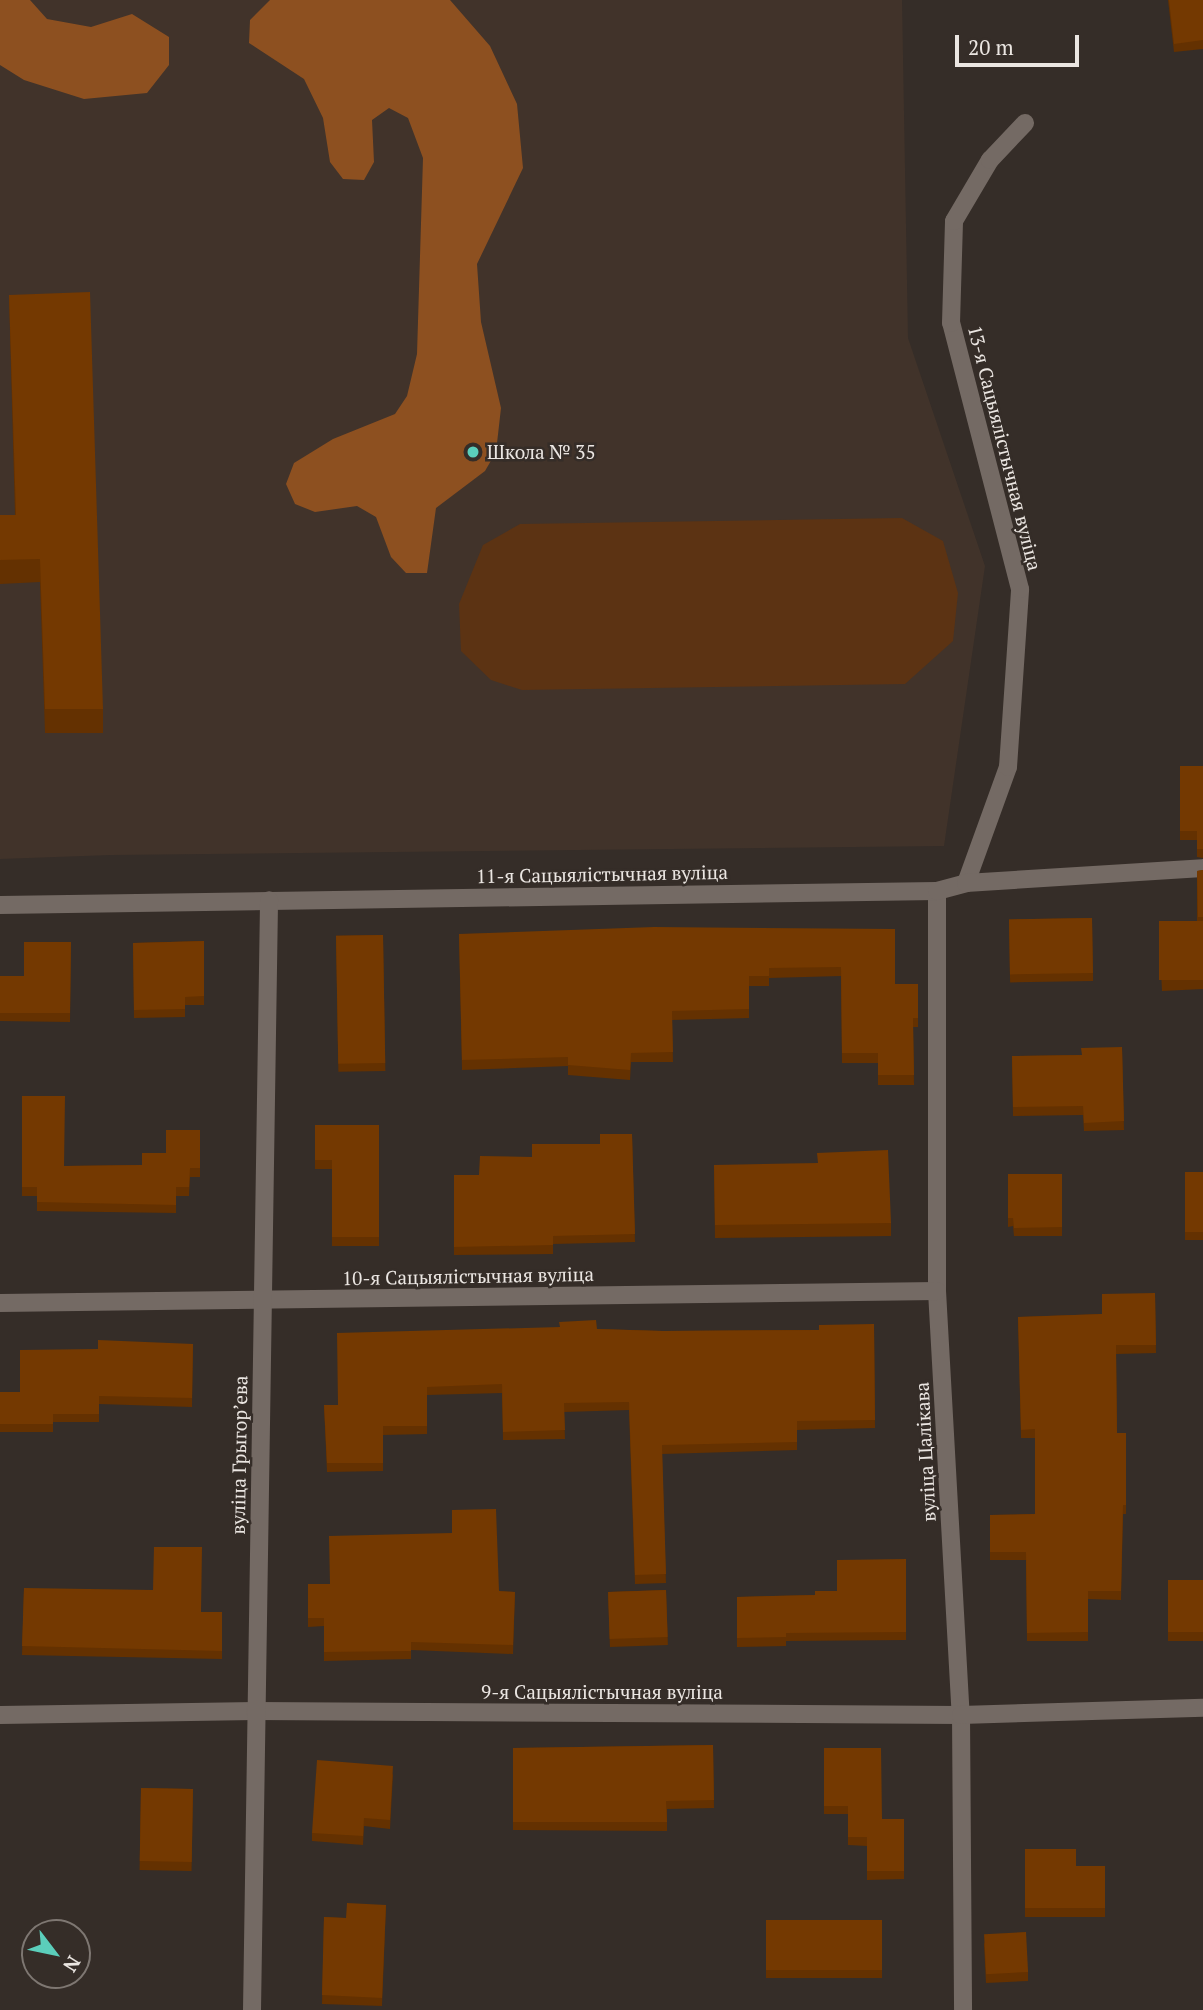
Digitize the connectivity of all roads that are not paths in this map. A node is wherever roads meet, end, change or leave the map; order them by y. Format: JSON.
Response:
{"nodes":[{"id":1,"x":1025,"y":123,"type":"dead end"},
{"id":2,"x":1203,"y":868,"type":"edge"},
{"id":3,"x":967,"y":883,"type":"junction"},
{"id":4,"x":937,"y":891,"type":"junction"},
{"id":5,"x":269,"y":900,"type":"junction"},
{"id":6,"x":0,"y":905,"type":"edge"},
{"id":7,"x":937,"y":1292,"type":"junction"},
{"id":8,"x":262,"y":1300,"type":"junction"},
{"id":9,"x":0,"y":1303,"type":"edge"},
{"id":10,"x":1203,"y":1708,"type":"edge"},
{"id":11,"x":255,"y":1711,"type":"junction"},
{"id":12,"x":0,"y":1715,"type":"edge"},
{"id":13,"x":961,"y":1715,"type":"junction"},
{"id":14,"x":253,"y":2010,"type":"edge"},
{"id":15,"x":963,"y":2010,"type":"edge"}],
"edges":[{"from":1,"to":3,"type":"street","name":"13-я Сацыялістычная вуліца"},
{"from":2,"to":3,"type":"street","name":"11-я Сацыялістычная вуліца"},
{"from":3,"to":4,"type":"street","name":"11-я Сацыялістычная вуліца"},
{"from":4,"to":5,"type":"street","name":"11-я Сацыялістычная вуліца"},
{"from":4,"to":7,"type":"street","name":"вуліца Цалікава"},
{"from":5,"to":6,"type":"street","name":"11-я Сацыялістычная вуліца"},
{"from":5,"to":8,"type":"street","name":"вуліца Грыгорʼева"},
{"from":7,"to":8,"type":"street","name":"10-я Сацыялістычная вуліца"},
{"from":7,"to":13,"type":"street","name":"вуліца Цалікава"},
{"from":8,"to":9,"type":"street","name":"10-я Сацыялістычная вуліца"},
{"from":8,"to":11,"type":"street","name":"вуліца Грыгорʼева"},
{"from":10,"to":13,"type":"street","name":"9-я Сацыялістычная вуліца"},
{"from":11,"to":12,"type":"street","name":"9-я Сацыялістычная вуліца"},
{"from":11,"to":13,"type":"street","name":"9-я Сацыялістычная вуліца"},
{"from":11,"to":14,"type":"street","name":"вуліца Грыгорʼева"},
{"from":13,"to":15,"type":"street","name":"вуліца Цалікава"}]}
